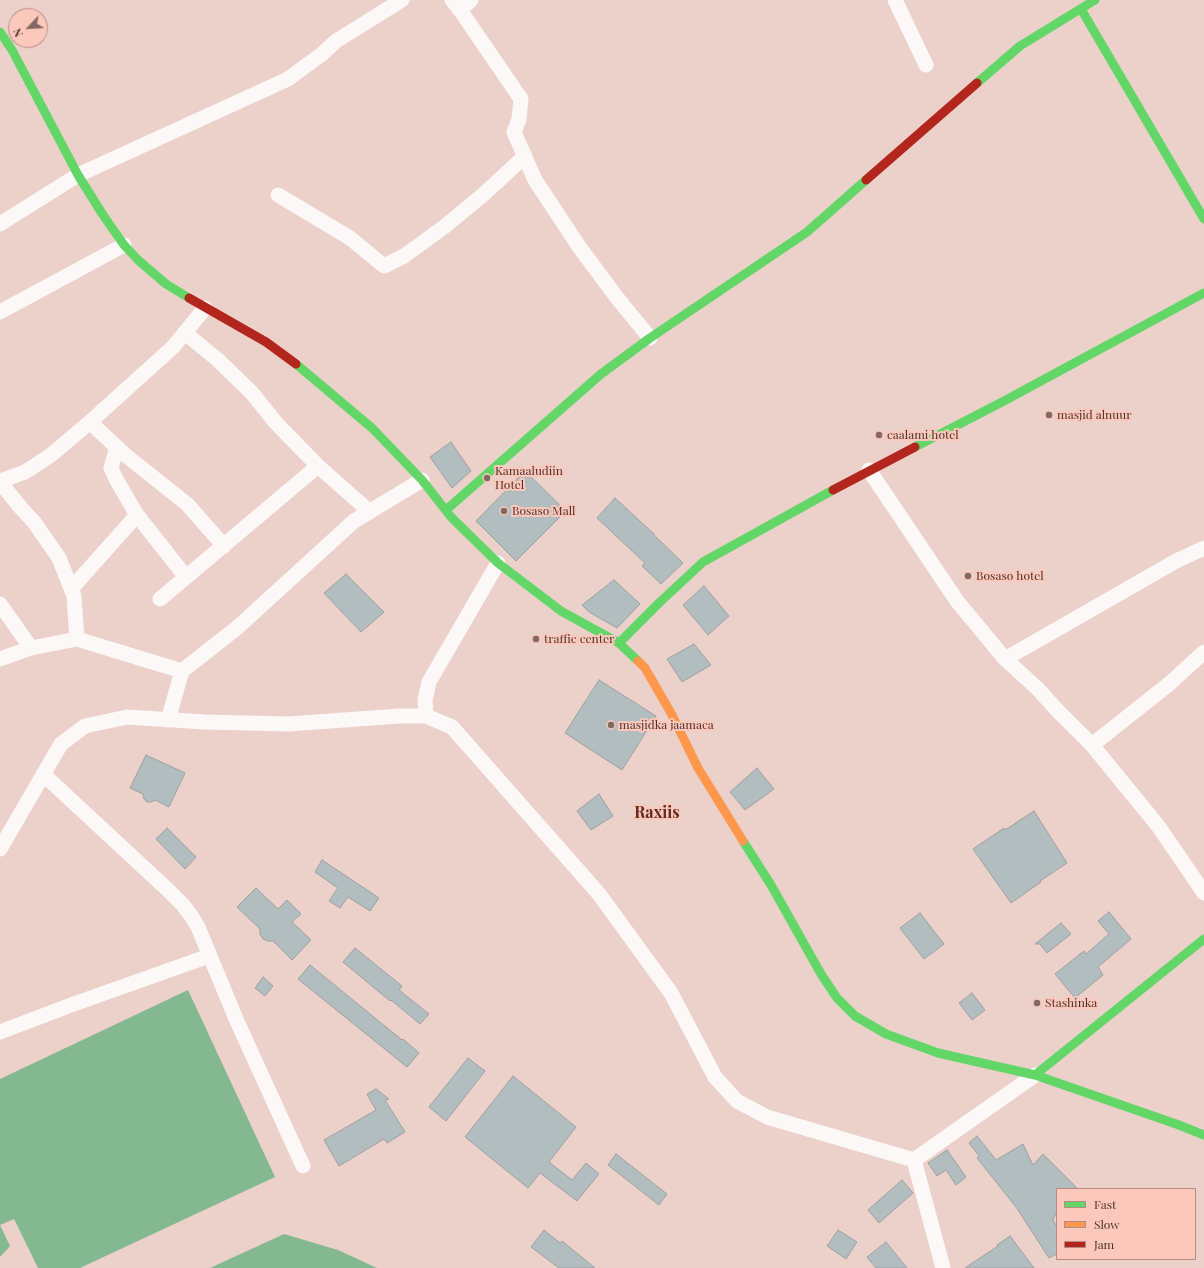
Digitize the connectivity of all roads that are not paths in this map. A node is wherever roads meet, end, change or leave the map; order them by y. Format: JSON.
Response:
{"nodes":[{"id":1,"x":402,"y":0,"type":"edge"},
{"id":2,"x":895,"y":0,"type":"edge"},
{"id":3,"x":1095,"y":0,"type":"edge"},
{"id":4,"x":461,"y":3,"type":"edge"},
{"id":5,"x":1081,"y":9,"type":"junction"},
{"id":6,"x":0,"y":32,"type":"edge"},
{"id":7,"x":926,"y":65,"type":"dead end"},
{"id":8,"x":525,"y":156,"type":"junction"},
{"id":9,"x":78,"y":175,"type":"junction"},
{"id":10,"x":278,"y":195,"type":"dead end"},
{"id":11,"x":1204,"y":219,"type":"edge"},
{"id":12,"x":0,"y":224,"type":"edge"},
{"id":13,"x":124,"y":245,"type":"junction"},
{"id":14,"x":1204,"y":293,"type":"edge"},
{"id":15,"x":205,"y":308,"type":"junction"},
{"id":16,"x":0,"y":312,"type":"edge"},
{"id":17,"x":185,"y":333,"type":"junction"},
{"id":18,"x":650,"y":338,"type":"junction"},
{"id":19,"x":90,"y":422,"type":"junction"},
{"id":20,"x":116,"y":447,"type":"junction"},
{"id":21,"x":318,"y":466,"type":"junction"},
{"id":22,"x":869,"y":470,"type":"junction"},
{"id":23,"x":422,"y":480,"type":"junction"},
{"id":24,"x":0,"y":481,"type":"edge"},
{"id":25,"x":446,"y":510,"type":"junction"},
{"id":26,"x":370,"y":512,"type":"junction"},
{"id":27,"x":137,"y":515,"type":"junction"},
{"id":28,"x":224,"y":546,"type":"junction"},
{"id":29,"x":1204,"y":548,"type":"edge"},
{"id":30,"x":498,"y":563,"type":"junction"},
{"id":31,"x":186,"y":577,"type":"junction"},
{"id":32,"x":71,"y":589,"type":"junction"},
{"id":33,"x":160,"y":599,"type":"dead end"},
{"id":34,"x":0,"y":604,"type":"edge"},
{"id":35,"x":77,"y":639,"type":"junction"},
{"id":36,"x":619,"y":643,"type":"junction"},
{"id":37,"x":31,"y":648,"type":"junction"},
{"id":38,"x":1204,"y":652,"type":"edge"},
{"id":39,"x":0,"y":659,"type":"edge"},
{"id":40,"x":1006,"y":659,"type":"junction"},
{"id":41,"x":182,"y":671,"type":"junction"},
{"id":42,"x":426,"y":716,"type":"junction"},
{"id":43,"x":168,"y":720,"type":"junction"},
{"id":44,"x":1092,"y":745,"type":"junction"},
{"id":45,"x":43,"y":774,"type":"junction"},
{"id":46,"x":0,"y":849,"type":"edge"},
{"id":47,"x":1204,"y":893,"type":"edge"},
{"id":48,"x":1204,"y":939,"type":"edge"},
{"id":49,"x":210,"y":956,"type":"junction"},
{"id":50,"x":0,"y":1032,"type":"edge"},
{"id":51,"x":1035,"y":1074,"type":"junction"},
{"id":52,"x":1204,"y":1135,"type":"edge"},
{"id":53,"x":914,"y":1160,"type":"junction"},
{"id":54,"x":303,"y":1166,"type":"dead end"},
{"id":55,"x":942,"y":1268,"type":"edge"}],
"edges":[{"from":1,"to":9,"type":"street"},
{"from":2,"to":7,"type":"street"},
{"from":3,"to":5,"type":"street"},
{"from":4,"to":8,"type":"street"},
{"from":5,"to":11,"type":"street"},
{"from":5,"to":18,"type":"street"},
{"from":6,"to":9,"type":"street"},
{"from":8,"to":10,"type":"street"},
{"from":8,"to":18,"type":"street"},
{"from":9,"to":12,"type":"street"},
{"from":9,"to":13,"type":"street"},
{"from":13,"to":15,"type":"street"},
{"from":13,"to":16,"type":"street"},
{"from":14,"to":22,"type":"street"},
{"from":15,"to":17,"type":"street"},
{"from":15,"to":23,"type":"street"},
{"from":17,"to":19,"type":"street"},
{"from":17,"to":21,"type":"street"},
{"from":18,"to":25,"type":"street"},
{"from":19,"to":20,"type":"street"},
{"from":19,"to":24,"type":"street"},
{"from":20,"to":27,"type":"street"},
{"from":20,"to":28,"type":"street"},
{"from":21,"to":26,"type":"street"},
{"from":21,"to":28,"type":"street"},
{"from":22,"to":36,"type":"street"},
{"from":22,"to":40,"type":"street"},
{"from":23,"to":25,"type":"street"},
{"from":23,"to":26,"type":"street"},
{"from":24,"to":32,"type":"street"},
{"from":25,"to":30,"type":"street"},
{"from":26,"to":41,"type":"street"},
{"from":27,"to":31,"type":"street"},
{"from":27,"to":32,"type":"street"},
{"from":28,"to":31,"type":"street"},
{"from":29,"to":40,"type":"street"},
{"from":30,"to":36,"type":"street"},
{"from":30,"to":42,"type":"street"},
{"from":31,"to":33,"type":"street"},
{"from":32,"to":35,"type":"street"},
{"from":34,"to":37,"type":"street"},
{"from":35,"to":37,"type":"street"},
{"from":35,"to":41,"type":"street"},
{"from":36,"to":51,"type":"street"},
{"from":37,"to":39,"type":"street"},
{"from":38,"to":44,"type":"street"},
{"from":40,"to":44,"type":"street"},
{"from":41,"to":43,"type":"street"},
{"from":42,"to":43,"type":"street"},
{"from":42,"to":53,"type":"street"},
{"from":43,"to":45,"type":"street"},
{"from":44,"to":47,"type":"street"},
{"from":45,"to":46,"type":"street"},
{"from":45,"to":49,"type":"street"},
{"from":48,"to":51,"type":"street"},
{"from":49,"to":50,"type":"street"},
{"from":49,"to":54,"type":"street"},
{"from":51,"to":52,"type":"street"},
{"from":51,"to":53,"type":"street"},
{"from":53,"to":55,"type":"street"}]}
